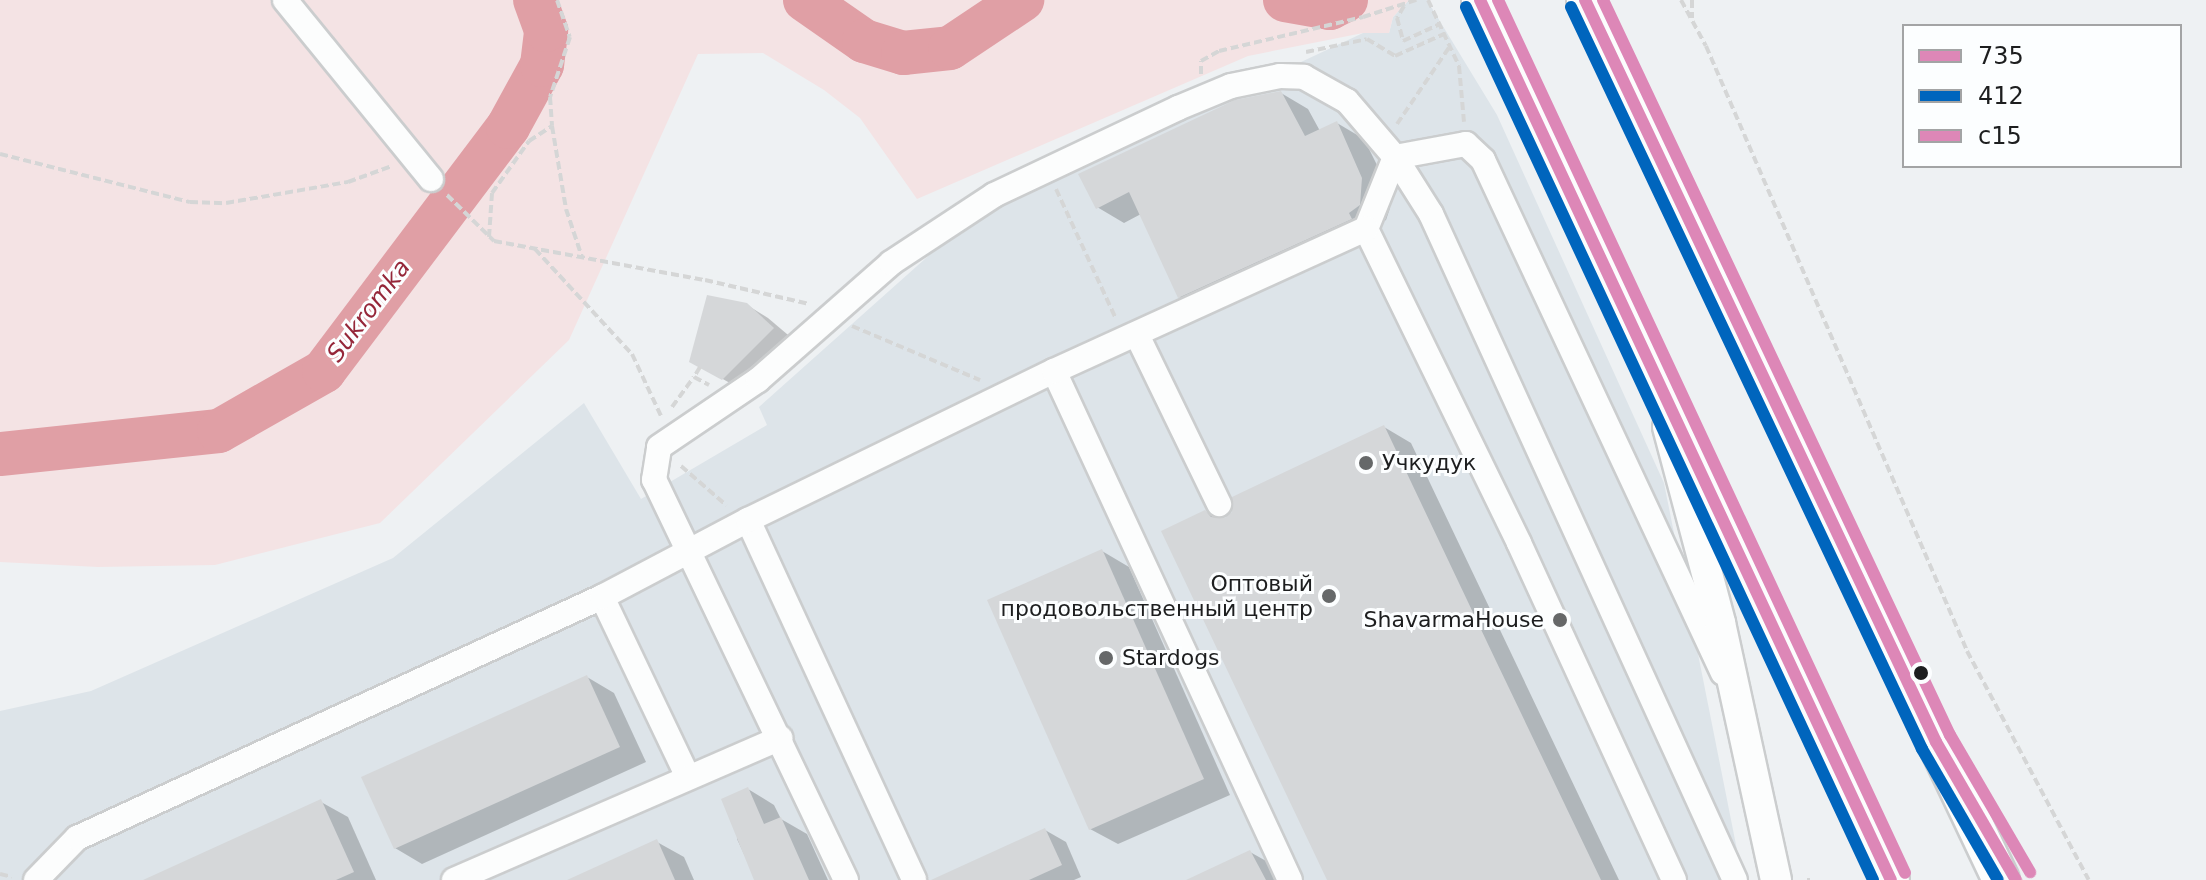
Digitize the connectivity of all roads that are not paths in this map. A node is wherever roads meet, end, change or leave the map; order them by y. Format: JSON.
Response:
{"nodes":[{"id":1,"x":285,"y":0,"type":"edge"},
{"id":2,"x":1480,"y":0,"type":"edge"},
{"id":3,"x":1585,"y":0,"type":"edge"},
{"id":4,"x":1390,"y":150,"type":"junction"},
{"id":5,"x":431,"y":179,"type":"road end"},
{"id":6,"x":1366,"y":229,"type":"junction"},
{"id":7,"x":1127,"y":328,"type":"junction"},
{"id":8,"x":1651,"y":368,"type":"junction"},
{"id":9,"x":1054,"y":371,"type":"junction"},
{"id":10,"x":1219,"y":504,"type":"dead end"},
{"id":11,"x":748,"y":520,"type":"junction"},
{"id":12,"x":684,"y":542,"type":"junction"},
{"id":13,"x":602,"y":597,"type":"junction"},
{"id":14,"x":1734,"y":696,"type":"junction"},
{"id":15,"x":780,"y":738,"type":"junction"},
{"id":16,"x":1936,"y":742,"type":"junction"},
{"id":17,"x":688,"y":777,"type":"junction"},
{"id":18,"x":36,"y":880,"type":"edge"},
{"id":19,"x":454,"y":880,"type":"edge"},
{"id":20,"x":846,"y":880,"type":"edge"},
{"id":21,"x":914,"y":880,"type":"edge"},
{"id":22,"x":1290,"y":880,"type":"edge"},
{"id":23,"x":1674,"y":880,"type":"edge"},
{"id":24,"x":1735,"y":880,"type":"edge"},
{"id":25,"x":1776,"y":880,"type":"edge"},
{"id":26,"x":1891,"y":880,"type":"edge"},
{"id":27,"x":2001,"y":880,"type":"edge"},
{"id":28,"x":2016,"y":880,"type":"edge"}],
"edges":[{"from":1,"to":5,"type":"lane"},
{"from":2,"to":8,"type":"highway"},
{"from":3,"to":16,"type":"highway"},
{"from":4,"to":6,"type":"lane"},
{"from":4,"to":12,"type":"lane"},
{"from":4,"to":14,"type":"lane"},
{"from":4,"to":24,"type":"lane"},
{"from":6,"to":7,"type":"lane"},
{"from":6,"to":23,"type":"lane"},
{"from":7,"to":9,"type":"lane"},
{"from":7,"to":10,"type":"lane"},
{"from":8,"to":14,"type":"main road"},
{"from":8,"to":26,"type":"highway"},
{"from":9,"to":11,"type":"lane"},
{"from":9,"to":22,"type":"lane"},
{"from":11,"to":12,"type":"lane"},
{"from":11,"to":21,"type":"lane"},
{"from":12,"to":13,"type":"lane"},
{"from":12,"to":15,"type":"lane"},
{"from":13,"to":17,"type":"lane"},
{"from":13,"to":18,"type":"lane"},
{"from":14,"to":25,"type":"main road"},
{"from":15,"to":17,"type":"lane"},
{"from":15,"to":20,"type":"lane"},
{"from":16,"to":27,"type":"highway"},
{"from":16,"to":28,"type":"main road"},
{"from":17,"to":19,"type":"lane"}]}
